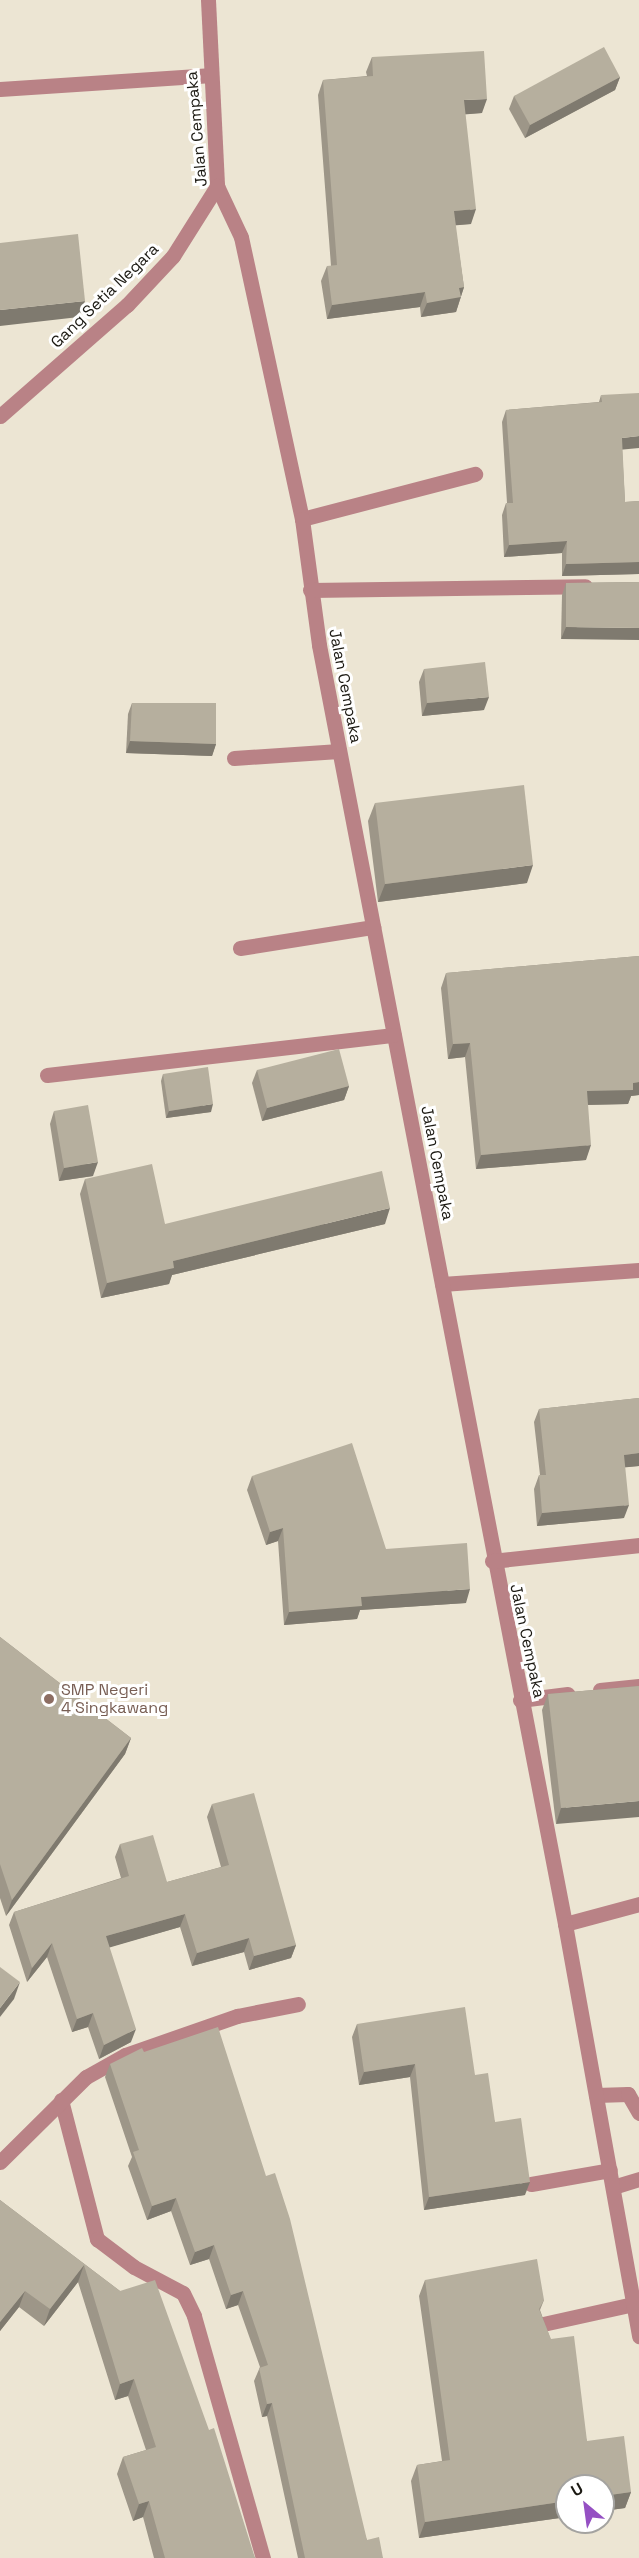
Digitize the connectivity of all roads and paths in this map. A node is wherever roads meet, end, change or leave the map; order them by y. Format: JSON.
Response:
{"nodes":[{"id":1,"x":208,"y":0,"type":"edge"},
{"id":2,"x":209,"y":75,"type":"junction"},
{"id":3,"x":0,"y":88,"type":"edge"},
{"id":4,"x":217,"y":186,"type":"junction"},
{"id":5,"x":0,"y":416,"type":"edge"},
{"id":6,"x":475,"y":474,"type":"dead end"},
{"id":7,"x":302,"y":519,"type":"junction"},
{"id":8,"x":606,"y":585,"type":"edge"},
{"id":9,"x":310,"y":590,"type":"junction"},
{"id":10,"x":332,"y":752,"type":"junction"},
{"id":11,"x":234,"y":758,"type":"dead end"},
{"id":12,"x":373,"y":927,"type":"junction"},
{"id":13,"x":240,"y":948,"type":"dead end"},
{"id":14,"x":394,"y":1035,"type":"junction"},
{"id":15,"x":47,"y":1076,"type":"dead end"},
{"id":16,"x":639,"y":1270,"type":"edge"},
{"id":17,"x":442,"y":1284,"type":"junction"},
{"id":18,"x":639,"y":1545,"type":"edge"},
{"id":19,"x":492,"y":1561,"type":"junction"},
{"id":20,"x":639,"y":1686,"type":"edge"},
{"id":21,"x":520,"y":1700,"type":"junction"},
{"id":22,"x":639,"y":1904,"type":"edge"},
{"id":23,"x":565,"y":1924,"type":"junction"},
{"id":24,"x":298,"y":2004,"type":"dead end"},
{"id":25,"x":596,"y":2095,"type":"junction"},
{"id":26,"x":61,"y":2100,"type":"junction"},
{"id":27,"x":639,"y":2113,"type":"edge"},
{"id":28,"x":0,"y":2162,"type":"edge"},
{"id":29,"x":610,"y":2170,"type":"junction"},
{"id":30,"x":639,"y":2179,"type":"edge"},
{"id":31,"x":531,"y":2184,"type":"edge"},
{"id":32,"x":613,"y":2187,"type":"junction"},
{"id":33,"x":633,"y":2304,"type":"junction"},
{"id":34,"x":543,"y":2324,"type":"edge"},
{"id":35,"x":639,"y":2336,"type":"edge"},
{"id":36,"x":263,"y":2558,"type":"edge"}],
"edges":[{"from":1,"to":2,"type":"street","name":"Jalan Cempaka"},
{"from":2,"to":3,"type":"street"},
{"from":2,"to":4,"type":"street","name":"Jalan Cempaka"},
{"from":4,"to":5,"type":"street","name":"Gang Setia Negara"},
{"from":4,"to":7,"type":"street","name":"Jalan Cempaka"},
{"from":6,"to":7,"type":"street"},
{"from":7,"to":9,"type":"street","name":"Jalan Cempaka"},
{"from":8,"to":9,"type":"street"},
{"from":9,"to":10,"type":"street","name":"Jalan Cempaka"},
{"from":10,"to":11,"type":"street"},
{"from":10,"to":12,"type":"street","name":"Jalan Cempaka"},
{"from":12,"to":13,"type":"street"},
{"from":12,"to":14,"type":"street","name":"Jalan Cempaka"},
{"from":14,"to":15,"type":"street"},
{"from":14,"to":17,"type":"street","name":"Jalan Cempaka"},
{"from":16,"to":17,"type":"street"},
{"from":17,"to":19,"type":"street","name":"Jalan Cempaka"},
{"from":18,"to":19,"type":"street"},
{"from":19,"to":21,"type":"street","name":"Jalan Cempaka"},
{"from":20,"to":21,"type":"street"},
{"from":21,"to":23,"type":"street","name":"Jalan Cempaka"},
{"from":22,"to":23,"type":"street"},
{"from":23,"to":25,"type":"street","name":"Jalan Cempaka"},
{"from":24,"to":26,"type":"street"},
{"from":25,"to":27,"type":"street"},
{"from":25,"to":29,"type":"street","name":"Jalan Cempaka"},
{"from":26,"to":28,"type":"street"},
{"from":26,"to":36,"type":"street"},
{"from":29,"to":31,"type":"street"},
{"from":29,"to":32,"type":"street","name":"Jalan Cempaka"},
{"from":30,"to":32,"type":"street"},
{"from":32,"to":33,"type":"street","name":"Jalan Cempaka"},
{"from":33,"to":34,"type":"street"},
{"from":33,"to":35,"type":"street","name":"Jalan Cempaka"}]}
